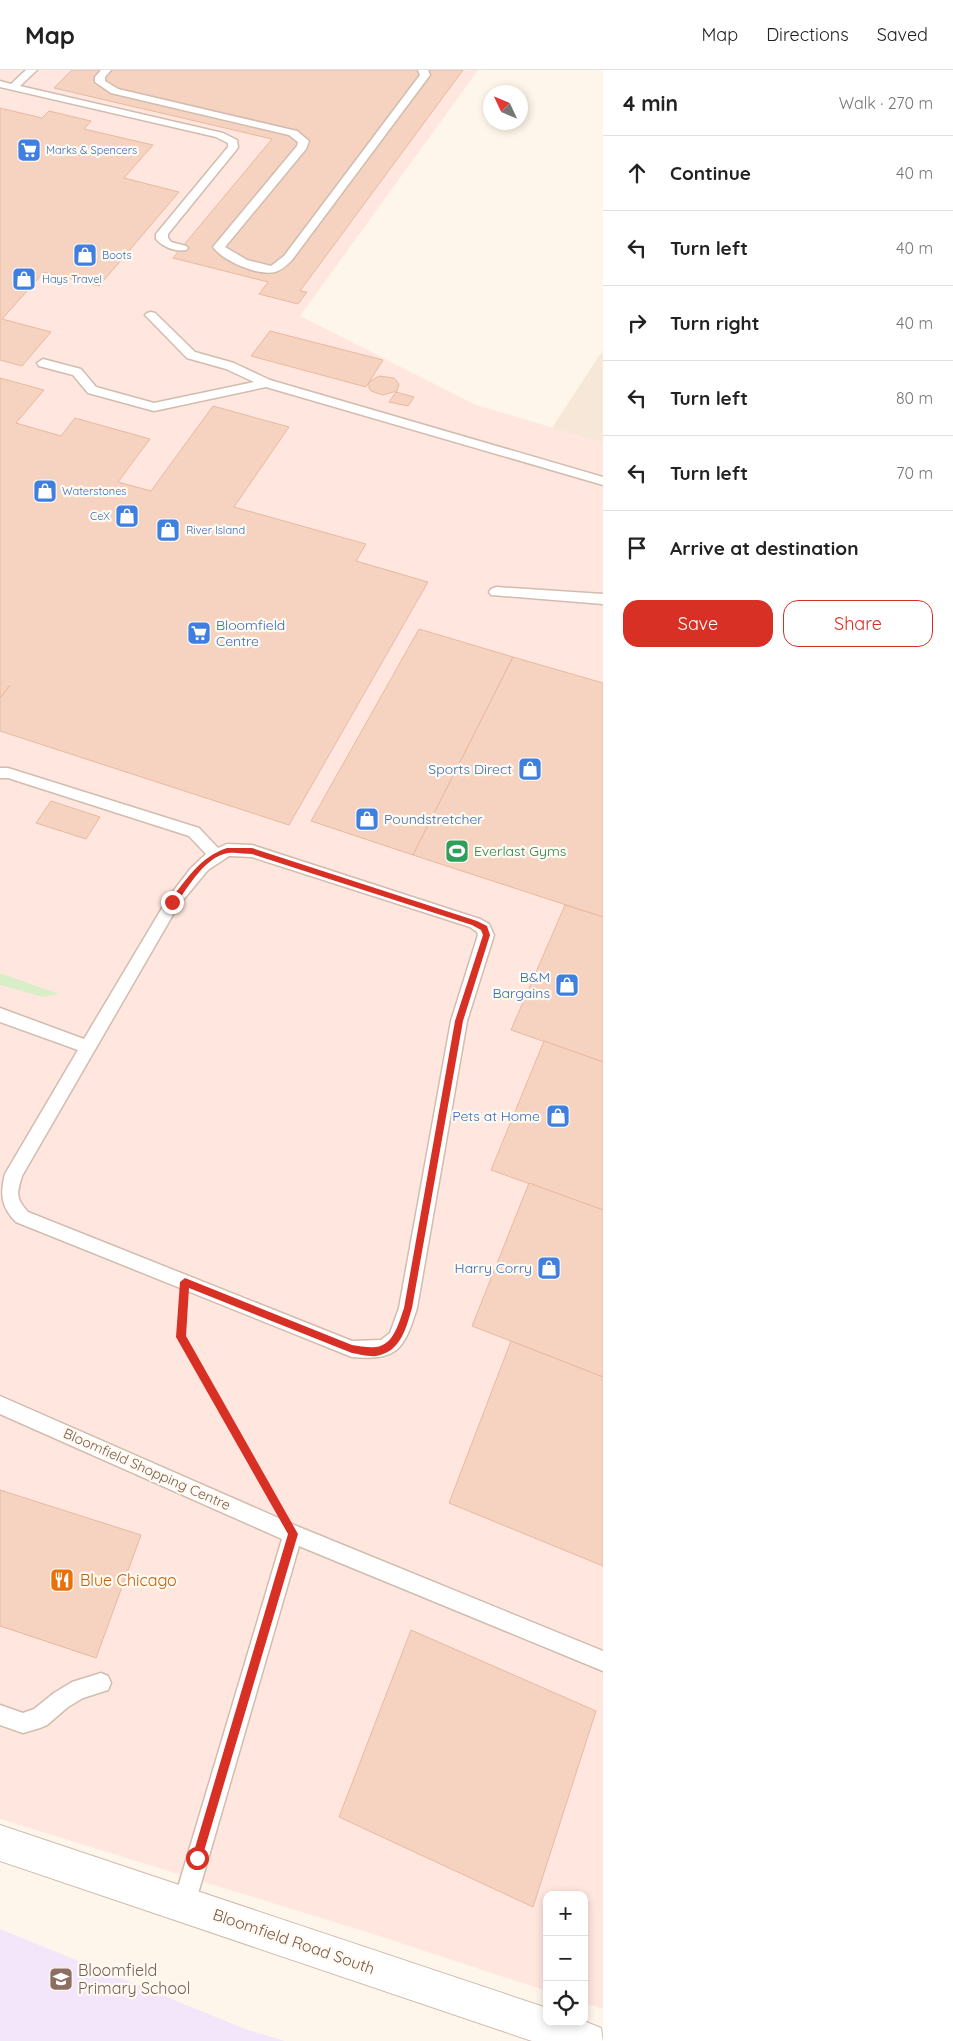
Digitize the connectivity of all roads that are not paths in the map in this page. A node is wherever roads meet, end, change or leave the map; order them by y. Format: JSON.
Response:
{"nodes":[{"id":1,"x":32,"y":70,"type":"edge"},
{"id":2,"x":106,"y":70,"type":"edge"},
{"id":3,"x":423,"y":70,"type":"edge"},
{"id":4,"x":0,"y":84,"type":"edge"},
{"id":5,"x":13,"y":87,"type":"junction"},
{"id":6,"x":182,"y":248,"type":"dead end"},
{"id":7,"x":151,"y":315,"type":"dead end"},
{"id":8,"x":43,"y":363,"type":"dead end"},
{"id":9,"x":266,"y":383,"type":"junction"},
{"id":10,"x":603,"y":481,"type":"edge"},
{"id":11,"x":496,"y":592,"type":"dead end"},
{"id":12,"x":603,"y":600,"type":"edge"},
{"id":13,"x":0,"y":773,"type":"edge"},
{"id":14,"x":216,"y":855,"type":"junction"},
{"id":15,"x":0,"y":1014,"type":"edge"},
{"id":16,"x":88,"y":1047,"type":"junction"},
{"id":17,"x":0,"y":1405,"type":"edge"},
{"id":18,"x":293,"y":1534,"type":"junction"},
{"id":19,"x":603,"y":1661,"type":"edge"},
{"id":20,"x":101,"y":1683,"type":"dead end"},
{"id":21,"x":0,"y":1715,"type":"edge"},
{"id":22,"x":0,"y":1843,"type":"edge"},
{"id":23,"x":184,"y":1904,"type":"junction"},
{"id":24,"x":547,"y":2034,"type":"edge"},
{"id":25,"x":588,"y":2041,"type":"edge"}],
"edges":[{"from":1,"to":5,"type":"lane"},
{"from":2,"to":3,"type":"lane"},
{"from":4,"to":5,"type":"lane"},
{"from":5,"to":6,"type":"lane"},
{"from":7,"to":9,"type":"lane"},
{"from":8,"to":9,"type":"lane"},
{"from":9,"to":10,"type":"lane"},
{"from":11,"to":12,"type":"lane"},
{"from":13,"to":14,"type":"lane"},
{"from":14,"to":16,"type":"lane"},
{"from":14,"to":16,"type":"lane"},
{"from":15,"to":16,"type":"lane"},
{"from":17,"to":18,"type":"lane","name":"Bloomfield Shopping Centre"},
{"from":18,"to":19,"type":"lane","name":"Bloomfield Shopping Centre"},
{"from":18,"to":23,"type":"lane"},
{"from":20,"to":21,"type":"lane"},
{"from":22,"to":23,"type":"street","name":"Bloomfield Road South"},
{"from":23,"to":24,"type":"street","name":"Bloomfield Road South"},
{"from":24,"to":25,"type":"street","name":"Bloomfield Road South"}]}
